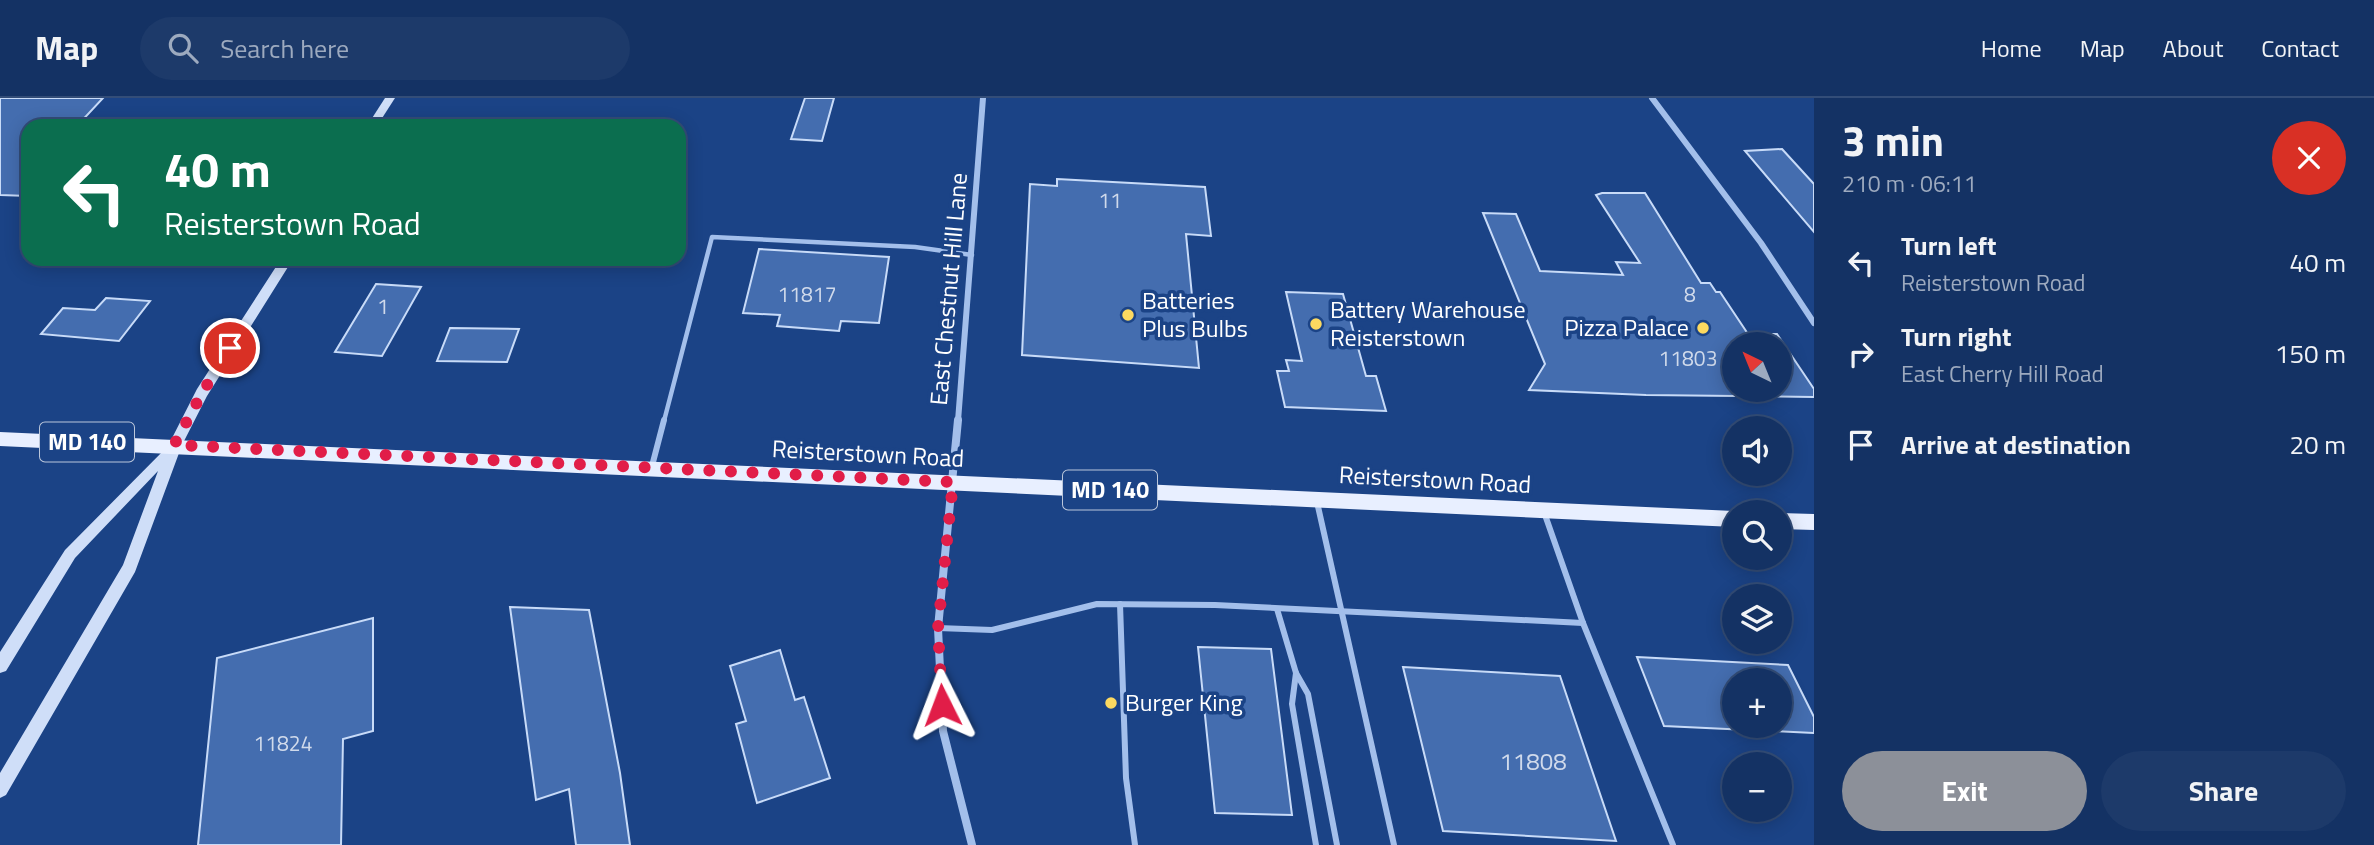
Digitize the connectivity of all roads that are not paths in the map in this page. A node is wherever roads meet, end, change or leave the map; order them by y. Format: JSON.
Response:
{"nodes":[{"id":1,"x":390,"y":98,"type":"edge"},
{"id":2,"x":983,"y":98,"type":"edge"},
{"id":3,"x":1652,"y":98,"type":"edge"},
{"id":4,"x":376,"y":119,"type":"edge"},
{"id":5,"x":972,"y":255,"type":"junction"},
{"id":6,"x":283,"y":266,"type":"edge"},
{"id":7,"x":1814,"y":323,"type":"edge"},
{"id":8,"x":0,"y":439,"type":"edge"},
{"id":9,"x":174,"y":445,"type":"junction"},
{"id":10,"x":651,"y":468,"type":"junction"},
{"id":11,"x":953,"y":482,"type":"junction"},
{"id":12,"x":1316,"y":499,"type":"junction"},
{"id":13,"x":1543,"y":510,"type":"junction"},
{"id":14,"x":1722,"y":518,"type":"edge"},
{"id":15,"x":1792,"y":521,"type":"edge"},
{"id":16,"x":1814,"y":522,"type":"edge"},
{"id":17,"x":1120,"y":604,"type":"junction"},
{"id":18,"x":1277,"y":609,"type":"junction"},
{"id":19,"x":1342,"y":612,"type":"junction"},
{"id":20,"x":1583,"y":622,"type":"junction"},
{"id":21,"x":938,"y":628,"type":"junction"},
{"id":22,"x":0,"y":666,"type":"edge"},
{"id":23,"x":1296,"y":673,"type":"junction"},
{"id":24,"x":0,"y":789,"type":"edge"},
{"id":25,"x":972,"y":845,"type":"edge"},
{"id":26,"x":1135,"y":845,"type":"edge"},
{"id":27,"x":1316,"y":845,"type":"edge"},
{"id":28,"x":1338,"y":845,"type":"edge"},
{"id":29,"x":1394,"y":845,"type":"edge"},
{"id":30,"x":1673,"y":845,"type":"edge"}],
"edges":[{"from":1,"to":4,"type":"main road"},
{"from":2,"to":5,"type":"street","name":"East Chestnut Hill Lane"},
{"from":3,"to":7,"type":"street"},
{"from":5,"to":10,"type":"lane"},
{"from":5,"to":11,"type":"street","name":"East Chestnut Hill Lane"},
{"from":6,"to":9,"type":"main road"},
{"from":8,"to":9,"type":"main road","name":"Reisterstown Road","number":"MD 140"},
{"from":9,"to":10,"type":"main road","name":"Reisterstown Road","number":"MD 140"},
{"from":9,"to":22,"type":"main road"},
{"from":9,"to":24,"type":"main road"},
{"from":10,"to":11,"type":"main road","name":"Reisterstown Road","number":"MD 140"},
{"from":11,"to":12,"type":"main road","name":"Reisterstown Road","number":"MD 140"},
{"from":11,"to":21,"type":"street","name":"East Chestnut Hill Lane"},
{"from":12,"to":13,"type":"main road","name":"Reisterstown Road","number":"MD 140"},
{"from":12,"to":19,"type":"lane"},
{"from":13,"to":14,"type":"main road","name":"Reisterstown Road","number":"MD 140"},
{"from":13,"to":20,"type":"lane"},
{"from":15,"to":16,"type":"main road"},
{"from":17,"to":18,"type":"lane"},
{"from":17,"to":21,"type":"lane"},
{"from":17,"to":26,"type":"lane"},
{"from":18,"to":19,"type":"lane"},
{"from":18,"to":23,"type":"lane"},
{"from":19,"to":20,"type":"lane"},
{"from":19,"to":29,"type":"lane"},
{"from":20,"to":30,"type":"lane"},
{"from":21,"to":25,"type":"street","name":"East Chestnut Hill Lane"},
{"from":23,"to":27,"type":"lane"},
{"from":23,"to":28,"type":"lane"}]}
